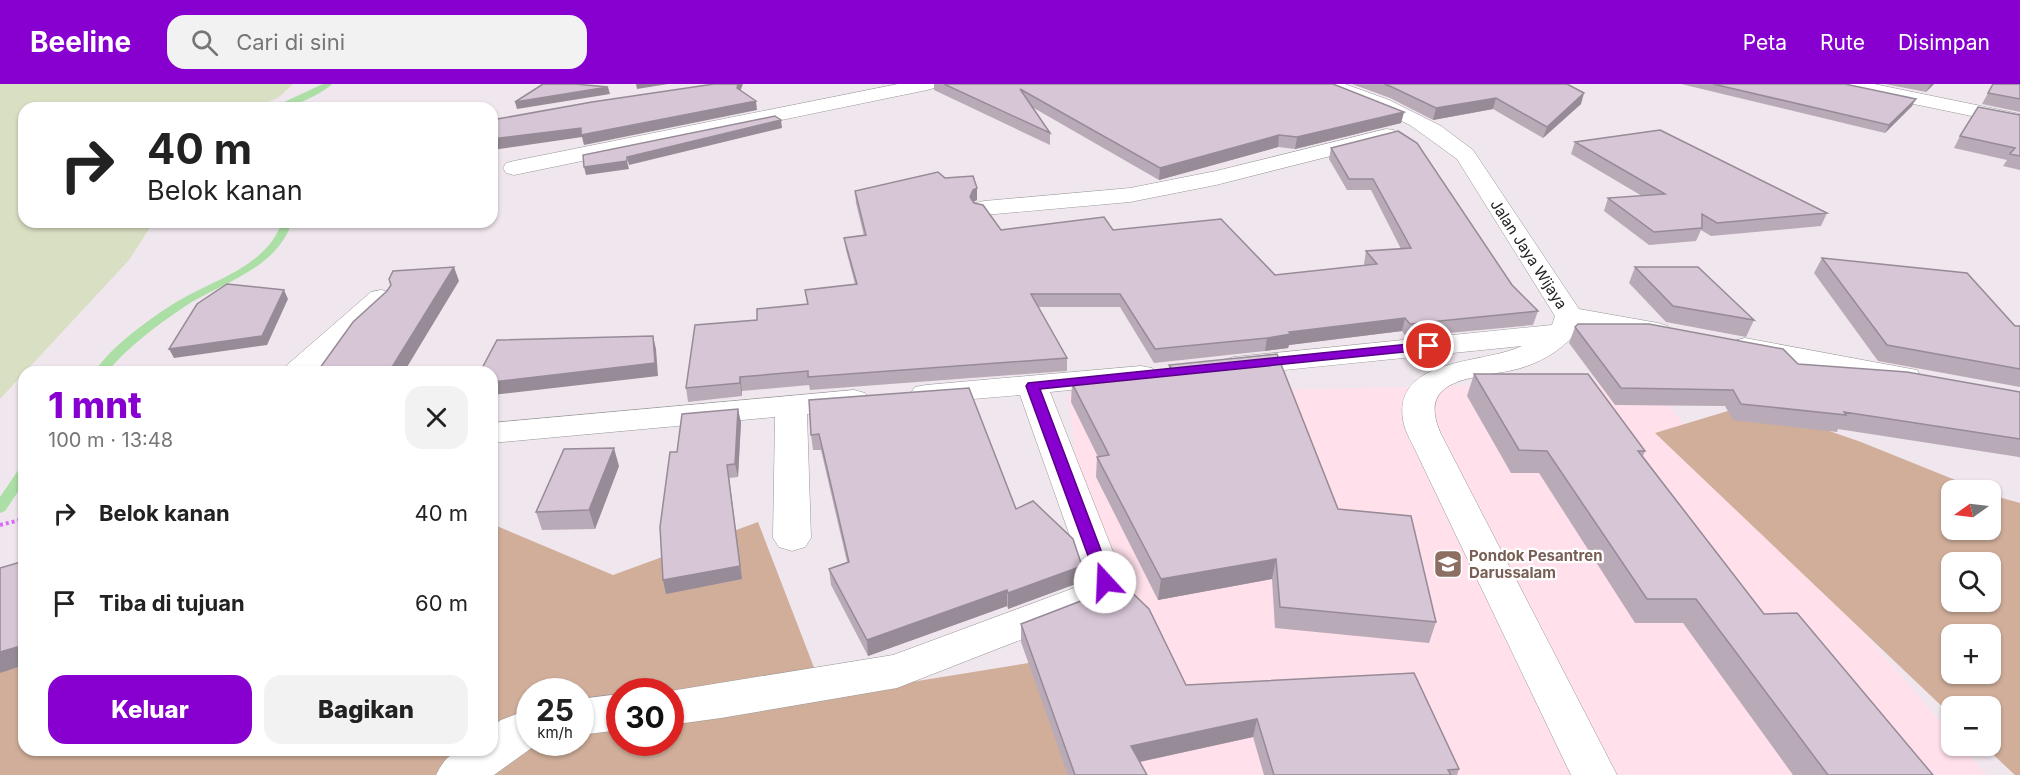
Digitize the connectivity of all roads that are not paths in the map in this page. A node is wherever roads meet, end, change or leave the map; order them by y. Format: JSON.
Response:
{"nodes":[{"id":1,"x":927,"y":84,"type":"edge"},
{"id":2,"x":1326,"y":84,"type":"edge"},
{"id":3,"x":1846,"y":84,"type":"edge"},
{"id":4,"x":2020,"y":120,"type":"edge"},
{"id":5,"x":1426,"y":126,"type":"junction"},
{"id":6,"x":514,"y":168,"type":"dead end"},
{"id":7,"x":984,"y":208,"type":"edge"},
{"id":8,"x":381,"y":298,"type":"edge"},
{"id":9,"x":1564,"y":325,"type":"junction"},
{"id":10,"x":1682,"y":335,"type":"edge"},
{"id":11,"x":1716,"y":341,"type":"edge"},
{"id":12,"x":305,"y":366,"type":"edge"},
{"id":13,"x":1204,"y":369,"type":"edge"},
{"id":14,"x":1170,"y":372,"type":"edge"},
{"id":15,"x":1933,"y":382,"type":"edge"},
{"id":16,"x":1032,"y":386,"type":"junction"},
{"id":17,"x":791,"y":405,"type":"junction"},
{"id":18,"x":498,"y":432,"type":"edge"},
{"id":19,"x":792,"y":538,"type":"dead end"},
{"id":20,"x":684,"y":705,"type":"edge"},
{"id":21,"x":516,"y":734,"type":"edge"},
{"id":22,"x":498,"y":747,"type":"edge"},
{"id":23,"x":485,"y":756,"type":"edge"},
{"id":24,"x":459,"y":775,"type":"edge"},
{"id":25,"x":1594,"y":775,"type":"edge"}],
"edges":[{"from":1,"to":6,"type":"street"},
{"from":2,"to":5,"type":"street","name":"Jalan Jaya Wijaya"},
{"from":3,"to":4,"type":"street"},
{"from":5,"to":7,"type":"street"},
{"from":5,"to":9,"type":"street","name":"Jalan Jaya Wijaya"},
{"from":8,"to":12,"type":"street"},
{"from":9,"to":10,"type":"street"},
{"from":9,"to":13,"type":"street"},
{"from":9,"to":25,"type":"street","name":"Jalan Jaya Wijaya"},
{"from":11,"to":15,"type":"street"},
{"from":14,"to":16,"type":"street"},
{"from":16,"to":17,"type":"street"},
{"from":16,"to":20,"type":"street"},
{"from":17,"to":18,"type":"street"},
{"from":17,"to":19,"type":"street"},
{"from":21,"to":22,"type":"street"},
{"from":23,"to":24,"type":"street"}]}
